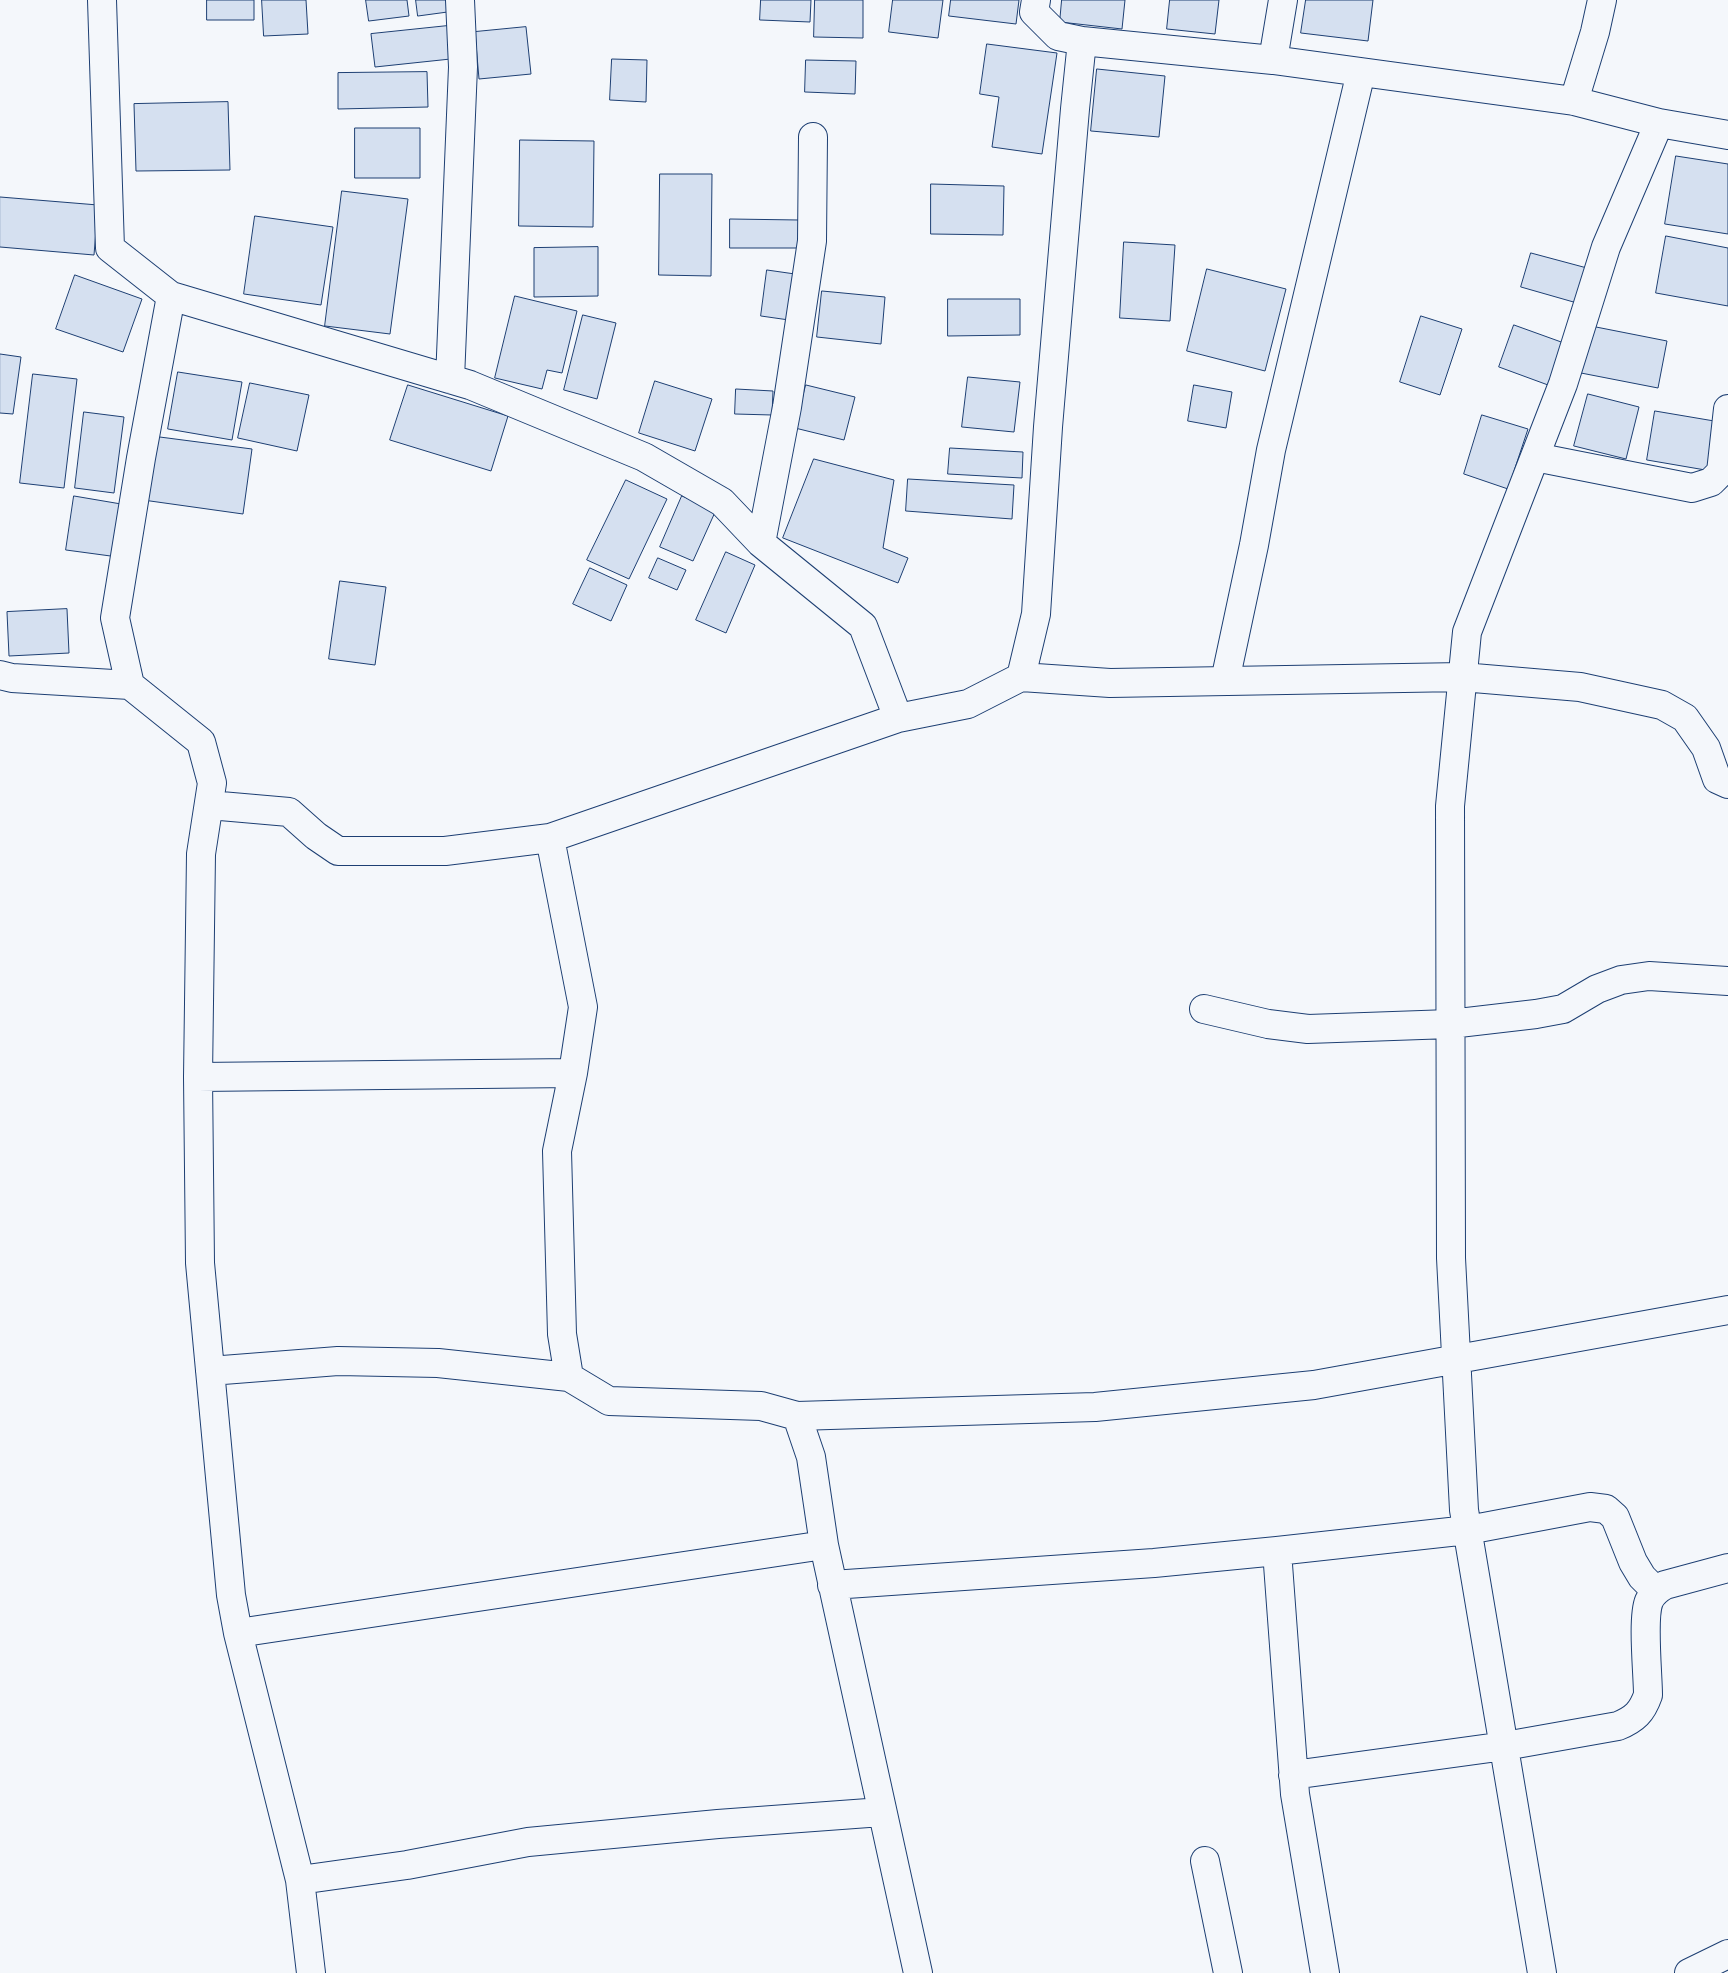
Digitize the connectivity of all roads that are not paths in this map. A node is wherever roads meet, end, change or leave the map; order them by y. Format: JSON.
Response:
{"nodes":[{"id":1,"x":102,"y":0,"type":"edge"},
{"id":2,"x":460,"y":0,"type":"edge"},
{"id":3,"x":1036,"y":0,"type":"edge"},
{"id":4,"x":1283,"y":0,"type":"edge"},
{"id":5,"x":1602,"y":0,"type":"edge"},
{"id":6,"x":1082,"y":41,"type":"junction"},
{"id":7,"x":1273,"y":60,"type":"junction"},
{"id":8,"x":1361,"y":72,"type":"junction"},
{"id":9,"x":1574,"y":101,"type":"junction"},
{"id":10,"x":1659,"y":123,"type":"junction"},
{"id":11,"x":1728,"y":135,"type":"edge"},
{"id":12,"x":813,"y":137,"type":"dead end"},
{"id":13,"x":171,"y":296,"type":"junction"},
{"id":14,"x":450,"y":380,"type":"junction"},
{"id":15,"x":1728,"y":409,"type":"edge"},
{"id":16,"x":1535,"y":457,"type":"junction"},
{"id":17,"x":761,"y":543,"type":"junction"},
{"id":18,"x":0,"y":675,"type":"edge"},
{"id":19,"x":1022,"y":677,"type":"junction"},
{"id":20,"x":1462,"y":677,"type":"junction"},
{"id":21,"x":1225,"y":681,"type":"junction"},
{"id":22,"x":130,"y":685,"type":"junction"},
{"id":23,"x":898,"y":718,"type":"junction"},
{"id":24,"x":1728,"y":784,"type":"edge"},
{"id":25,"x":209,"y":805,"type":"junction"},
{"id":26,"x":550,"y":838,"type":"junction"},
{"id":27,"x":1728,"y":981,"type":"edge"},
{"id":28,"x":1204,"y":1009,"type":"dead end"},
{"id":29,"x":1450,"y":1024,"type":"junction"},
{"id":30,"x":573,"y":1073,"type":"junction"},
{"id":31,"x":198,"y":1077,"type":"junction"},
{"id":32,"x":1728,"y":1310,"type":"edge"},
{"id":33,"x":1456,"y":1359,"type":"junction"},
{"id":34,"x":210,"y":1371,"type":"junction"},
{"id":35,"x":568,"y":1377,"type":"junction"},
{"id":36,"x":797,"y":1416,"type":"junction"},
{"id":37,"x":1468,"y":1530,"type":"junction"},
{"id":38,"x":824,"y":1545,"type":"junction"},
{"id":39,"x":1276,"y":1551,"type":"junction"},
{"id":40,"x":1728,"y":1568,"type":"edge"},
{"id":41,"x":832,"y":1585,"type":"junction"},
{"id":42,"x":1656,"y":1591,"type":"junction"},
{"id":43,"x":238,"y":1632,"type":"junction"},
{"id":44,"x":1505,"y":1746,"type":"junction"},
{"id":45,"x":1293,"y":1775,"type":"junction"},
{"id":46,"x":882,"y":1812,"type":"junction"},
{"id":47,"x":1205,"y":1860,"type":"dead end"},
{"id":48,"x":300,"y":1880,"type":"junction"},
{"id":49,"x":1728,"y":1954,"type":"edge"},
{"id":50,"x":311,"y":1973,"type":"edge"},
{"id":51,"x":918,"y":1973,"type":"edge"},
{"id":52,"x":1228,"y":1973,"type":"edge"},
{"id":53,"x":1325,"y":1973,"type":"edge"},
{"id":54,"x":1542,"y":1973,"type":"edge"},
{"id":55,"x":1689,"y":1973,"type":"edge"}],
"edges":[{"from":1,"to":13,"type":"street"},
{"from":2,"to":14,"type":"street"},
{"from":3,"to":6,"type":"street"},
{"from":4,"to":7,"type":"street"},
{"from":5,"to":9,"type":"street"},
{"from":6,"to":7,"type":"street"},
{"from":6,"to":19,"type":"street"},
{"from":7,"to":8,"type":"street"},
{"from":8,"to":9,"type":"street"},
{"from":8,"to":21,"type":"street"},
{"from":9,"to":10,"type":"street"},
{"from":10,"to":11,"type":"street"},
{"from":10,"to":16,"type":"street"},
{"from":12,"to":17,"type":"street"},
{"from":13,"to":14,"type":"street"},
{"from":13,"to":22,"type":"street"},
{"from":14,"to":17,"type":"street"},
{"from":15,"to":16,"type":"street"},
{"from":16,"to":20,"type":"street"},
{"from":17,"to":23,"type":"street"},
{"from":18,"to":22,"type":"street"},
{"from":19,"to":21,"type":"street"},
{"from":19,"to":23,"type":"street"},
{"from":20,"to":21,"type":"street"},
{"from":20,"to":24,"type":"street"},
{"from":20,"to":29,"type":"street"},
{"from":22,"to":25,"type":"street"},
{"from":23,"to":26,"type":"street"},
{"from":25,"to":26,"type":"street"},
{"from":25,"to":31,"type":"street"},
{"from":26,"to":30,"type":"street"},
{"from":27,"to":29,"type":"street"},
{"from":28,"to":29,"type":"street"},
{"from":29,"to":33,"type":"street"},
{"from":30,"to":31,"type":"street"},
{"from":30,"to":35,"type":"street"},
{"from":31,"to":34,"type":"street"},
{"from":32,"to":33,"type":"street"},
{"from":33,"to":36,"type":"street"},
{"from":33,"to":37,"type":"street"},
{"from":34,"to":35,"type":"street"},
{"from":34,"to":43,"type":"street"},
{"from":35,"to":36,"type":"street"},
{"from":36,"to":38,"type":"street"},
{"from":37,"to":39,"type":"street"},
{"from":37,"to":42,"type":"street"},
{"from":37,"to":44,"type":"street"},
{"from":38,"to":41,"type":"street"},
{"from":38,"to":43,"type":"street"},
{"from":39,"to":41,"type":"street"},
{"from":39,"to":45,"type":"street"},
{"from":40,"to":42,"type":"street"},
{"from":41,"to":46,"type":"street"},
{"from":42,"to":44,"type":"street"},
{"from":43,"to":48,"type":"street"},
{"from":44,"to":45,"type":"street"},
{"from":44,"to":54,"type":"street"},
{"from":45,"to":53,"type":"street"},
{"from":46,"to":48,"type":"street"},
{"from":46,"to":51,"type":"street"},
{"from":47,"to":52,"type":"street"},
{"from":48,"to":50,"type":"street"},
{"from":49,"to":55,"type":"street"}]}
